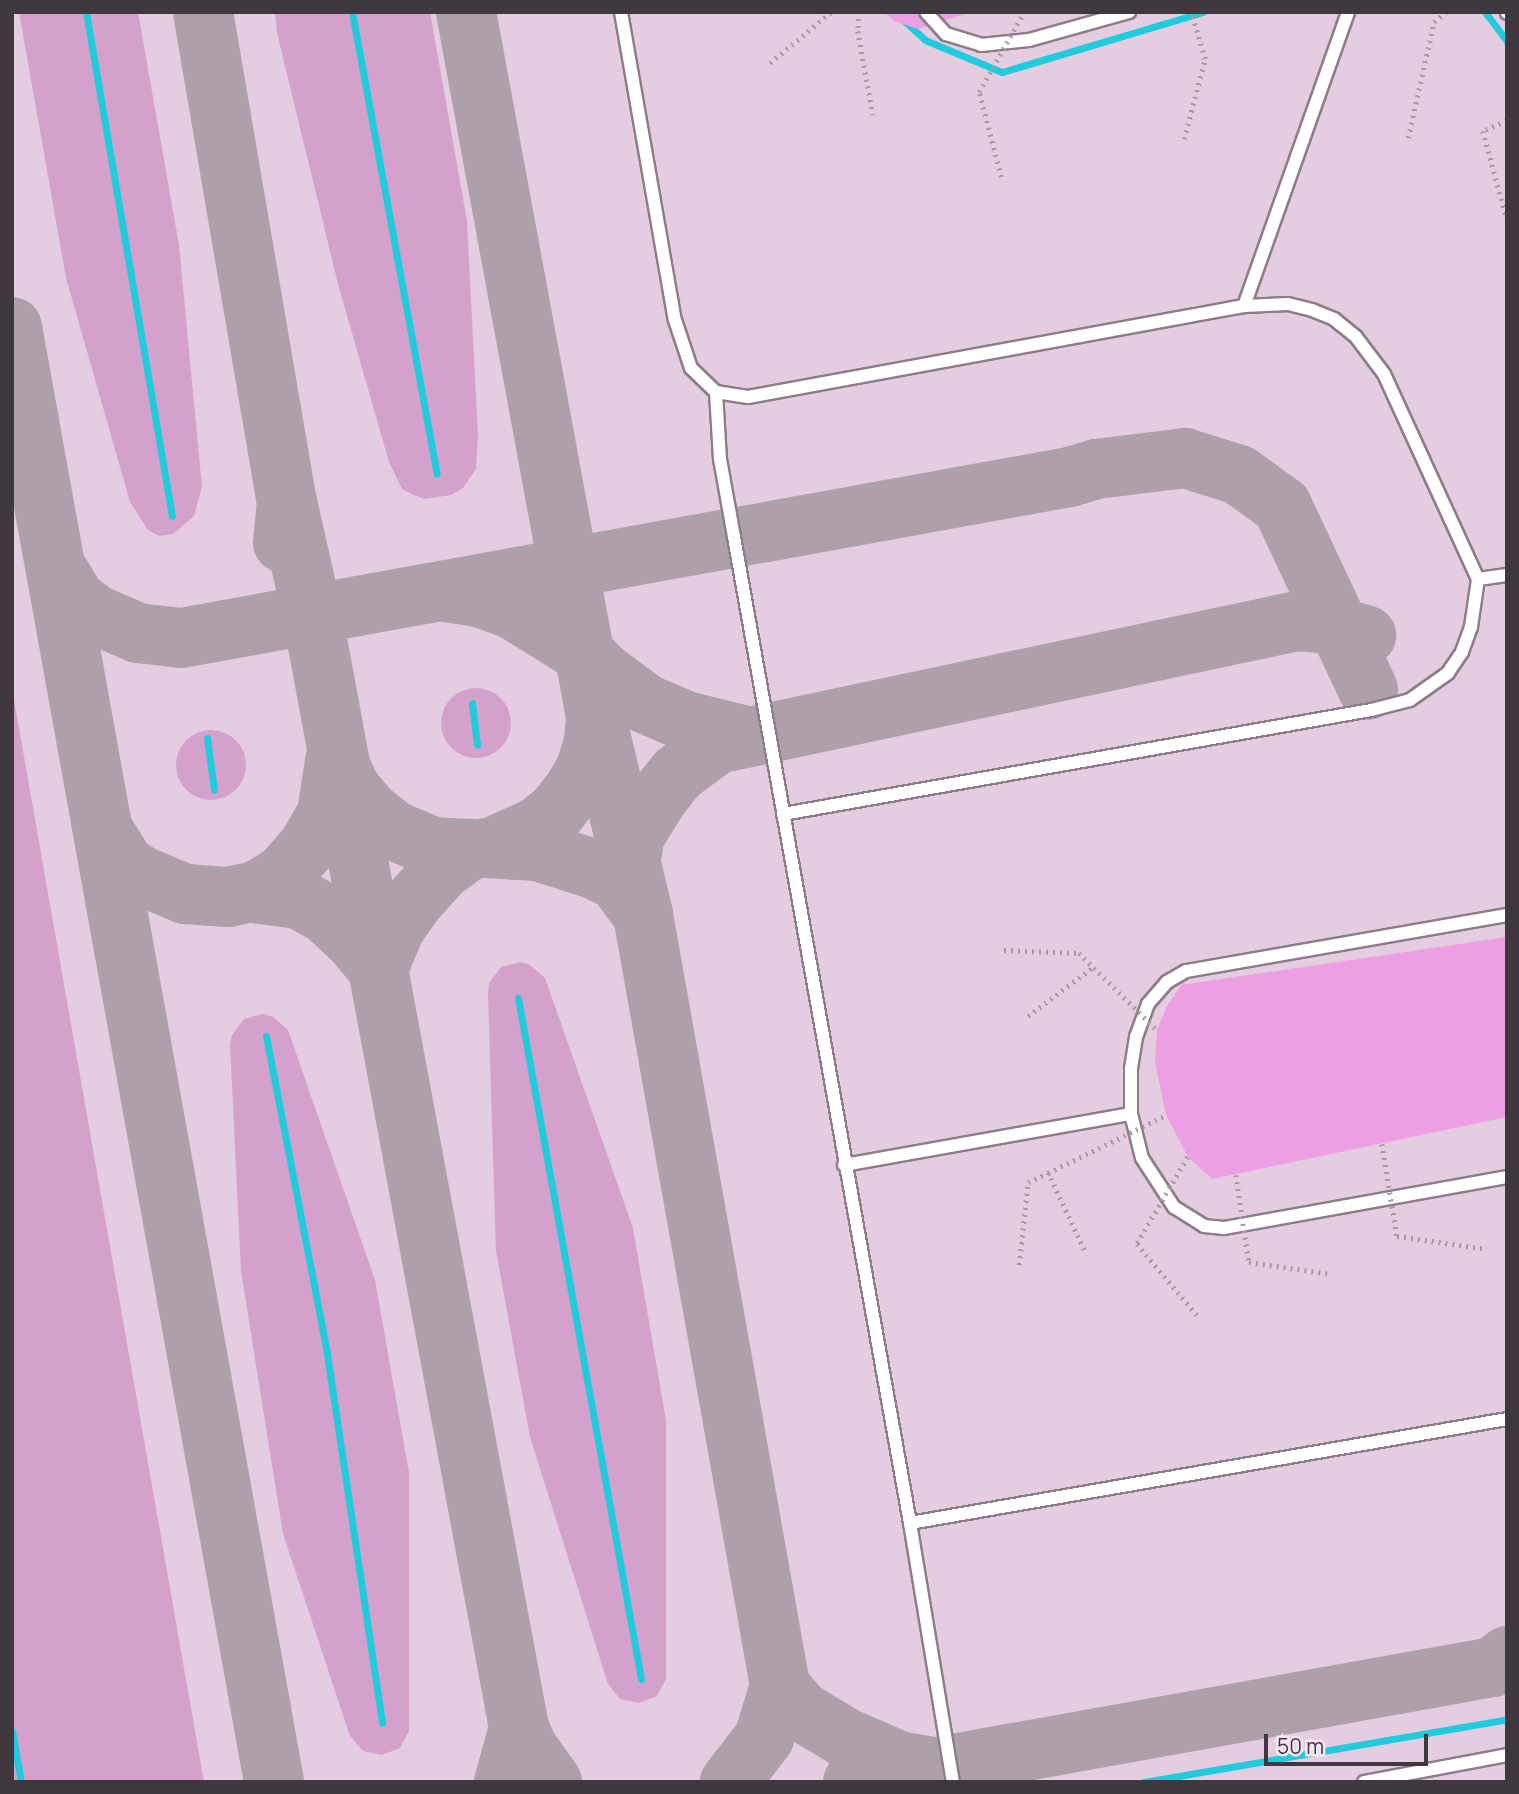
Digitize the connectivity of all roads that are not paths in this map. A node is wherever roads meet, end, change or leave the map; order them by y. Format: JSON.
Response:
{"nodes":[{"id":1,"x":621,"y":12,"type":"edge"},
{"id":2,"x":926,"y":12,"type":"edge"},
{"id":3,"x":1129,"y":12,"type":"edge"},
{"id":4,"x":1348,"y":12,"type":"edge"},
{"id":5,"x":1244,"y":306,"type":"junction"},
{"id":6,"x":716,"y":392,"type":"junction"},
{"id":7,"x":1507,"y":575,"type":"edge"},
{"id":8,"x":1478,"y":579,"type":"junction"},
{"id":9,"x":783,"y":814,"type":"junction"},
{"id":10,"x":1507,"y":915,"type":"edge"},
{"id":11,"x":1132,"y":1114,"type":"junction"},
{"id":12,"x":844,"y":1165,"type":"junction"},
{"id":13,"x":1507,"y":1177,"type":"edge"},
{"id":14,"x":1507,"y":1419,"type":"edge"},
{"id":15,"x":910,"y":1523,"type":"junction"},
{"id":16,"x":1507,"y":1755,"type":"edge"},
{"id":17,"x":953,"y":1782,"type":"edge"},
{"id":18,"x":1364,"y":1782,"type":"edge"}],
"edges":[{"from":1,"to":6,"type":"lane"},
{"from":2,"to":3,"type":"lane"},
{"from":4,"to":5,"type":"lane"},
{"from":5,"to":6,"type":"lane"},
{"from":5,"to":8,"type":"lane"},
{"from":6,"to":9,"type":"lane"},
{"from":7,"to":8,"type":"lane"},
{"from":8,"to":9,"type":"lane"},
{"from":9,"to":12,"type":"lane"},
{"from":10,"to":11,"type":"lane"},
{"from":11,"to":12,"type":"lane"},
{"from":11,"to":13,"type":"lane"},
{"from":12,"to":15,"type":"lane"},
{"from":14,"to":15,"type":"lane"},
{"from":15,"to":17,"type":"lane"},
{"from":16,"to":18,"type":"lane"}]}
